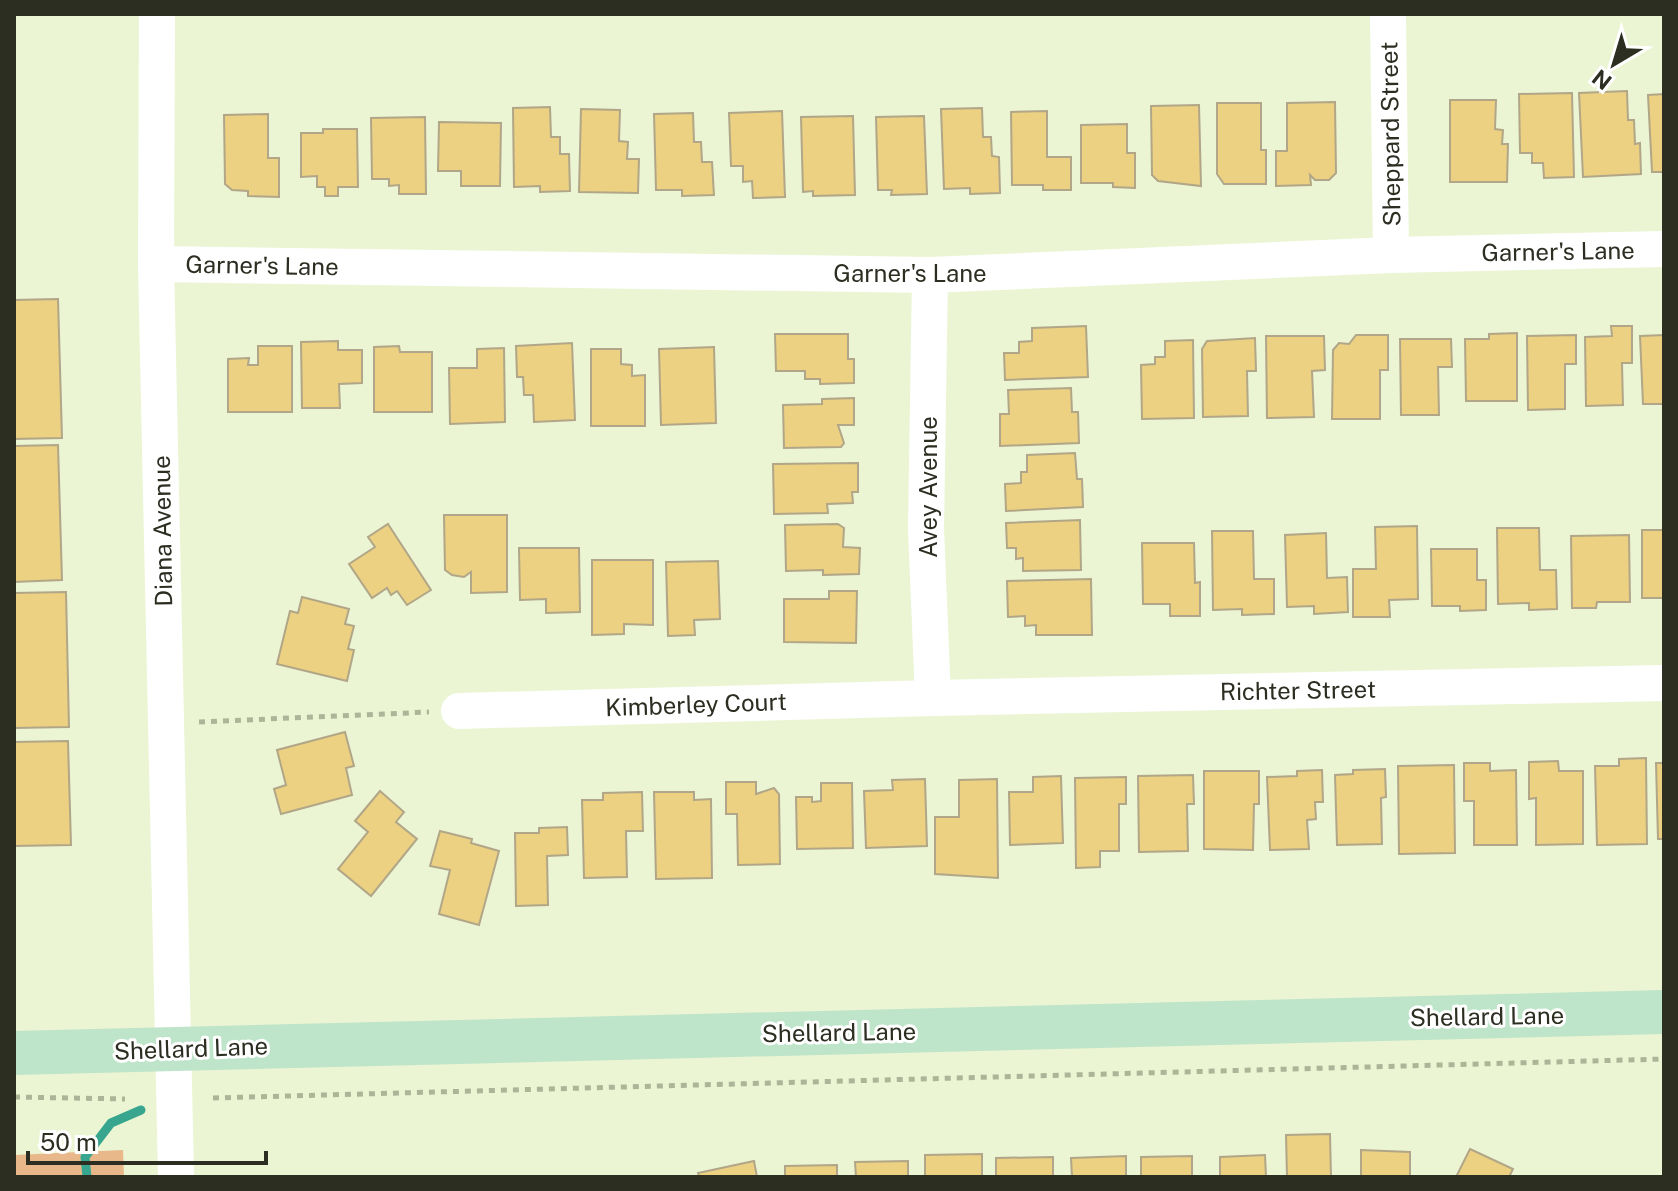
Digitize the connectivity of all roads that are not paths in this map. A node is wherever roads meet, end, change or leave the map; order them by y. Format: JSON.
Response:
{"nodes":[{"id":1,"x":157,"y":14,"type":"edge"},
{"id":2,"x":1388,"y":14,"type":"edge"},
{"id":3,"x":1664,"y":249,"type":"edge"},
{"id":4,"x":1391,"y":255,"type":"junction"},
{"id":5,"x":156,"y":264,"type":"junction"},
{"id":6,"x":930,"y":275,"type":"junction"},
{"id":7,"x":1664,"y":683,"type":"edge"},
{"id":8,"x":933,"y":698,"type":"junction"},
{"id":9,"x":459,"y":711,"type":"road end"},
{"id":10,"x":1664,"y":1012,"type":"edge"},
{"id":11,"x":173,"y":1048,"type":"junction"},
{"id":12,"x":14,"y":1053,"type":"edge"},
{"id":13,"x":176,"y":1177,"type":"edge"}],
"edges":[{"from":1,"to":5,"type":"street","name":"Diana Avenue"},
{"from":2,"to":4,"type":"street","name":"Sheppard Street"},
{"from":3,"to":4,"type":"street","name":"Garner's Lane"},
{"from":4,"to":6,"type":"street","name":"Garner's Lane"},
{"from":5,"to":6,"type":"street","name":"Garner's Lane"},
{"from":5,"to":11,"type":"street","name":"Diana Avenue"},
{"from":6,"to":8,"type":"street","name":"Avey Avenue"},
{"from":7,"to":8,"type":"street","name":"Richter Street"},
{"from":8,"to":9,"type":"street","name":"Kimberley Court"},
{"from":10,"to":11,"type":"main road","name":"Shellard Lane"},
{"from":11,"to":12,"type":"main road","name":"Shellard Lane"},
{"from":11,"to":13,"type":"street","name":"Diana Avenue"}]}
